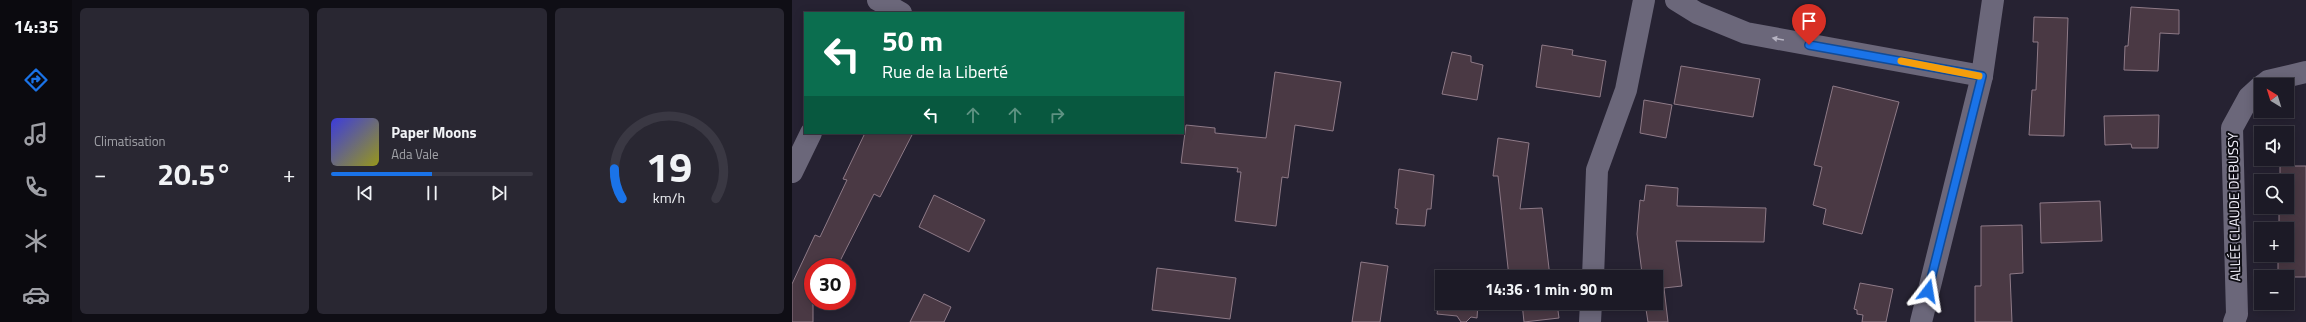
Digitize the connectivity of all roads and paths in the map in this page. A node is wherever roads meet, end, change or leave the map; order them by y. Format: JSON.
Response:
{"nodes":[{"id":1,"x":877,"y":0,"type":"edge"},
{"id":2,"x":1644,"y":0,"type":"edge"},
{"id":3,"x":1676,"y":0,"type":"edge"},
{"id":4,"x":1993,"y":0,"type":"edge"},
{"id":5,"x":871,"y":12,"type":"edge"},
{"id":6,"x":899,"y":12,"type":"edge"},
{"id":7,"x":2306,"y":72,"type":"edge"},
{"id":8,"x":1982,"y":76,"type":"junction"},
{"id":9,"x":2281,"y":78,"type":"edge"},
{"id":10,"x":2254,"y":93,"type":"edge"},
{"id":11,"x":811,"y":134,"type":"edge"},
{"id":12,"x":792,"y":172,"type":"edge"},
{"id":13,"x":1593,"y":270,"type":"edge"},
{"id":14,"x":1591,"y":310,"type":"edge"},
{"id":15,"x":2236,"y":318,"type":"edge"},
{"id":16,"x":1590,"y":322,"type":"edge"},
{"id":17,"x":1920,"y":322,"type":"edge"}],
"edges":[{"from":1,"to":5,"type":"street"},
{"from":1,"to":6,"type":"street"},
{"from":2,"to":13,"type":"street"},
{"from":8,"to":3,"type":"street","one_way":true},
{"from":4,"to":8,"type":"street"},
{"from":7,"to":9,"type":"street","name":"ALLÉE CLAUDE DEBUSSY"},
{"from":8,"to":17,"type":"street"},
{"from":10,"to":15,"type":"street","name":"ALLÉE CLAUDE DEBUSSY"},
{"from":11,"to":12,"type":"street"},
{"from":14,"to":16,"type":"street"}]}
